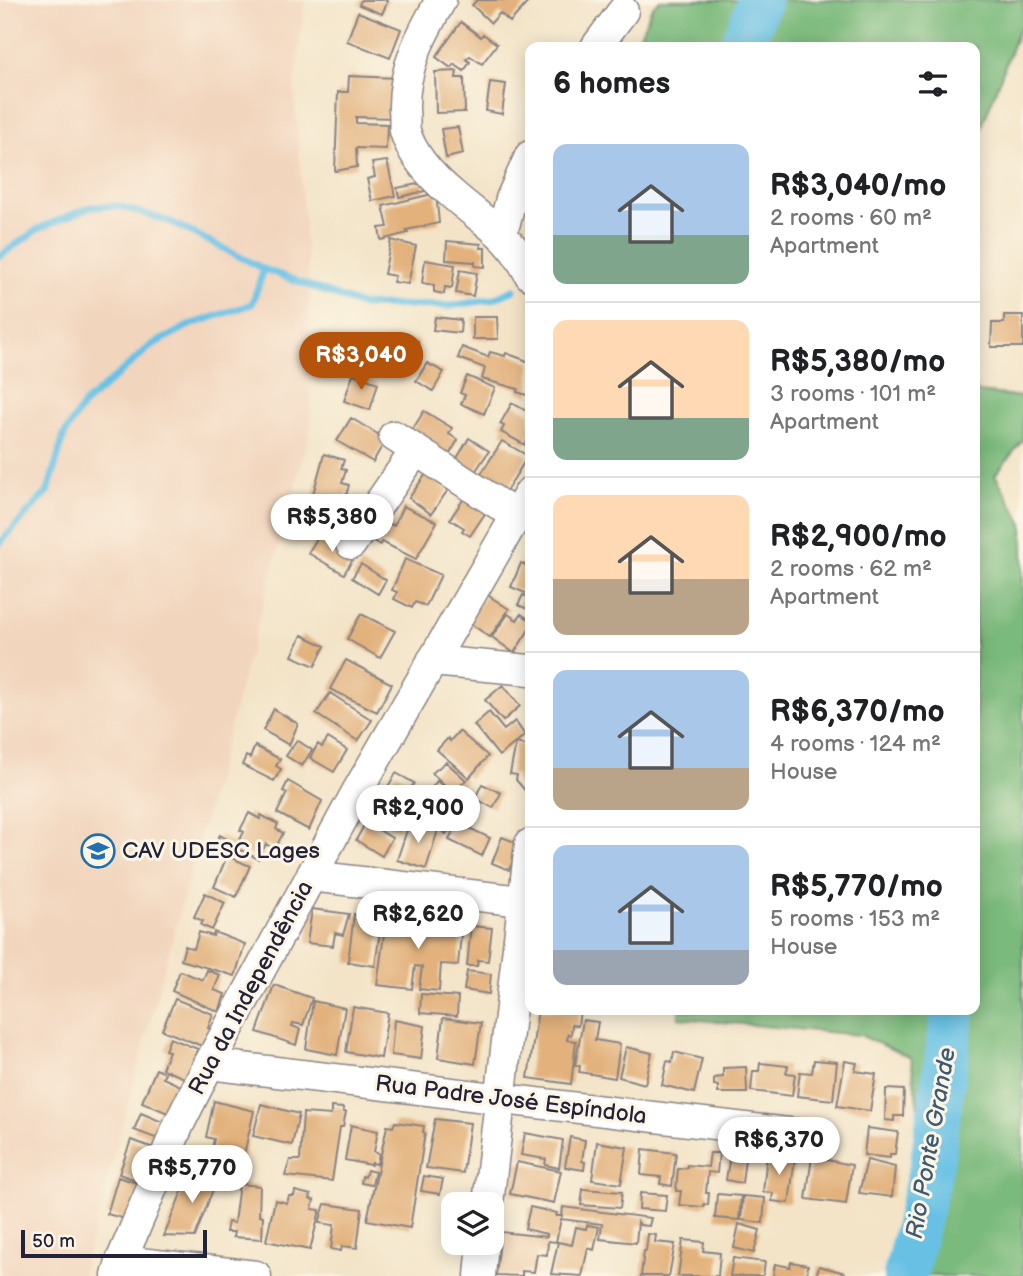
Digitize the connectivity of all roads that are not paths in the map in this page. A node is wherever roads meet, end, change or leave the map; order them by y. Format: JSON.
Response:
{"nodes":[{"id":1,"x":441,"y":0,"type":"edge"},
{"id":2,"x":623,"y":11,"type":"dead end"},
{"id":3,"x":600,"y":42,"type":"edge"},
{"id":4,"x":525,"y":167,"type":"edge"},
{"id":5,"x":502,"y":233,"type":"junction"},
{"id":6,"x":525,"y":265,"type":"edge"},
{"id":7,"x":523,"y":504,"type":"edge"},
{"id":8,"x":351,"y":544,"type":"dead end"},
{"id":9,"x":432,"y":661,"type":"junction"},
{"id":10,"x":525,"y":670,"type":"edge"},
{"id":11,"x":311,"y":876,"type":"junction"},
{"id":12,"x":525,"y":902,"type":"edge"},
{"id":13,"x":525,"y":917,"type":"edge"},
{"id":14,"x":209,"y":1064,"type":"junction"},
{"id":15,"x":500,"y":1099,"type":"junction"},
{"id":16,"x":814,"y":1136,"type":"dead end"},
{"id":17,"x":489,"y":1192,"type":"edge"},
{"id":18,"x":482,"y":1255,"type":"edge"},
{"id":19,"x":119,"y":1268,"type":"edge"},
{"id":20,"x":257,"y":1276,"type":"edge"},
{"id":21,"x":480,"y":1276,"type":"edge"}],
"edges":[{"from":1,"to":5,"type":"street"},
{"from":2,"to":3,"type":"street"},
{"from":4,"to":5,"type":"street"},
{"from":5,"to":6,"type":"street"},
{"from":7,"to":8,"type":"street"},
{"from":7,"to":9,"type":"street","name":"Rua da Independência"},
{"from":9,"to":10,"type":"street"},
{"from":9,"to":11,"type":"street","name":"Rua da Independência"},
{"from":11,"to":12,"type":"street"},
{"from":11,"to":14,"type":"street","name":"Rua da Independência"},
{"from":13,"to":15,"type":"street"},
{"from":14,"to":15,"type":"street","name":"Rua Padre José Espíndola"},
{"from":14,"to":19,"type":"street","name":"Rua da Independência"},
{"from":15,"to":16,"type":"street","name":"Rua Padre José Espíndola"},
{"from":15,"to":17,"type":"street"},
{"from":18,"to":21,"type":"street"},
{"from":19,"to":20,"type":"street"}]}
